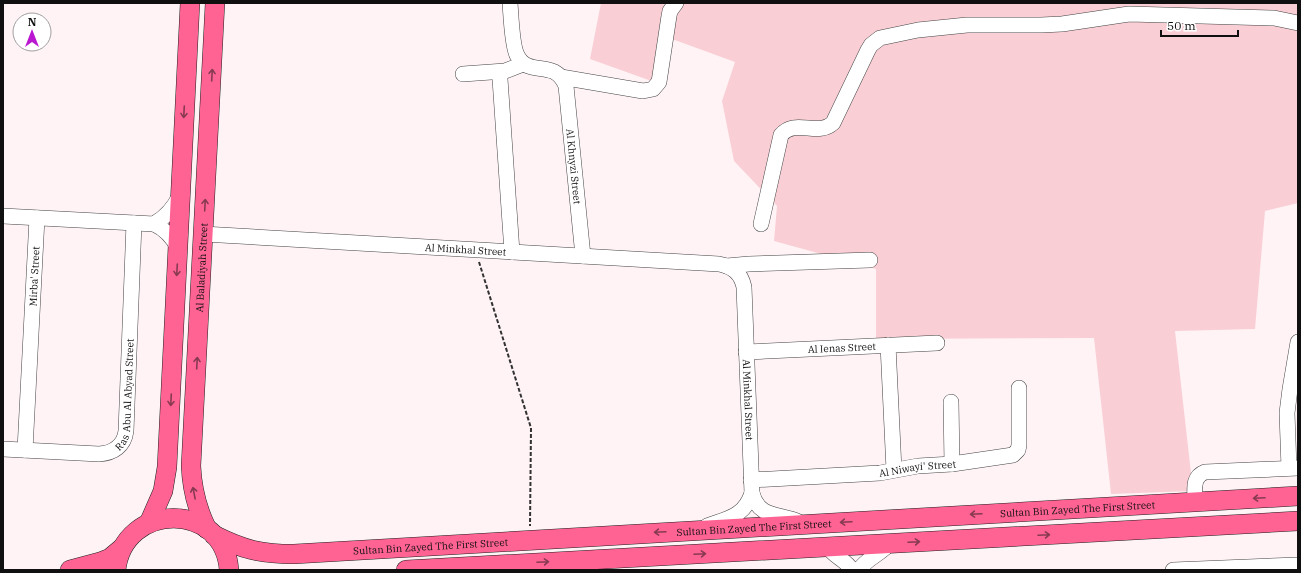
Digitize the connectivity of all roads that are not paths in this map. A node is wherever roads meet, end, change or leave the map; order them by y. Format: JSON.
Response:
{"nodes":[{"id":1,"x":190,"y":3,"type":"edge"},
{"id":2,"x":216,"y":3,"type":"edge"},
{"id":3,"x":510,"y":3,"type":"edge"},
{"id":4,"x":676,"y":3,"type":"edge"},
{"id":5,"x":1298,"y":23,"type":"edge"},
{"id":6,"x":523,"y":64,"type":"junction"},
{"id":7,"x":463,"y":74,"type":"dead end"},
{"id":8,"x":500,"y":75,"type":"junction"},
{"id":9,"x":561,"y":77,"type":"junction"},
{"id":10,"x":180,"y":195,"type":"junction"},
{"id":11,"x":3,"y":216,"type":"edge"},
{"id":12,"x":37,"y":218,"type":"junction"},
{"id":13,"x":134,"y":223,"type":"junction"},
{"id":14,"x":154,"y":224,"type":"junction"},
{"id":15,"x":761,"y":224,"type":"dead end"},
{"id":16,"x":203,"y":234,"type":"junction"},
{"id":17,"x":178,"y":248,"type":"junction"},
{"id":18,"x":512,"y":252,"type":"junction"},
{"id":19,"x":583,"y":256,"type":"junction"},
{"id":20,"x":870,"y":260,"type":"dead end"},
{"id":21,"x":727,"y":266,"type":"junction"},
{"id":22,"x":1298,"y":342,"type":"edge"},
{"id":23,"x":937,"y":343,"type":"dead end"},
{"id":24,"x":888,"y":345,"type":"junction"},
{"id":25,"x":746,"y":352,"type":"junction"},
{"id":26,"x":1019,"y":388,"type":"dead end"},
{"id":27,"x":952,"y":402,"type":"dead end"},
{"id":28,"x":3,"y":449,"type":"edge"},
{"id":29,"x":25,"y":450,"type":"junction"},
{"id":30,"x":952,"y":464,"type":"junction"},
{"id":31,"x":1293,"y":468,"type":"edge"},
{"id":32,"x":894,"y":470,"type":"junction"},
{"id":33,"x":752,"y":486,"type":"junction"},
{"id":34,"x":1298,"y":496,"type":"edge"},
{"id":35,"x":1195,"y":501,"type":"junction"},
{"id":36,"x":1298,"y":521,"type":"edge"},
{"id":37,"x":149,"y":523,"type":"junction"},
{"id":38,"x":804,"y":524,"type":"junction"},
{"id":39,"x":699,"y":530,"type":"junction"},
{"id":40,"x":211,"y":532,"type":"junction"},
{"id":41,"x":890,"y":543,"type":"junction"},
{"id":42,"x":828,"y":547,"type":"junction"},
{"id":43,"x":122,"y":548,"type":"junction"},
{"id":44,"x":1298,"y":565,"type":"edge"},
{"id":45,"x":1234,"y":569,"type":"edge"},
{"id":46,"x":70,"y":570,"type":"edge"},
{"id":47,"x":116,"y":570,"type":"edge"},
{"id":48,"x":229,"y":570,"type":"edge"},
{"id":49,"x":406,"y":570,"type":"edge"},
{"id":50,"x":852,"y":570,"type":"edge"},
{"id":51,"x":859,"y":570,"type":"edge"},
{"id":52,"x":1173,"y":570,"type":"edge"}],
"edges":[{"from":1,"to":10,"type":"main road","one_way":true},
{"from":16,"to":2,"type":"main road","name":"Al Baladiyah Street","one_way":true},
{"from":3,"to":6,"type":"street"},
{"from":4,"to":9,"type":"street"},
{"from":5,"to":15,"type":"street"},
{"from":6,"to":8,"type":"street"},
{"from":6,"to":9,"type":"street"},
{"from":7,"to":8,"type":"street"},
{"from":8,"to":18,"type":"street"},
{"from":9,"to":19,"type":"street","name":"Al Khnyzi Street"},
{"from":10,"to":14,"type":"street"},
{"from":10,"to":17,"type":"main road"},
{"from":11,"to":12,"type":"street"},
{"from":12,"to":13,"type":"street"},
{"from":12,"to":29,"type":"street","name":"Mirba' Street"},
{"from":13,"to":14,"type":"street"},
{"from":13,"to":29,"type":"street","name":"Ras Abu Al Abyad Street"},
{"from":14,"to":17,"type":"street"},
{"from":16,"to":18,"type":"street","name":"Al Minkhal Street"},
{"from":40,"to":16,"type":"main road","name":"Al Baladiyah Street","one_way":true},
{"from":17,"to":37,"type":"main road","one_way":true},
{"from":18,"to":19,"type":"street","name":"Al Minkhal Street"},
{"from":19,"to":21,"type":"street","name":"Al Minkhal Street"},
{"from":20,"to":21,"type":"street","name":"Al Minkhal Street"},
{"from":21,"to":25,"type":"street","name":"Al Minkhal Street"},
{"from":22,"to":31,"type":"street"},
{"from":23,"to":24,"type":"street","name":"Al Ienas Street"},
{"from":24,"to":25,"type":"street","name":"Al Ienas Street"},
{"from":24,"to":32,"type":"street"},
{"from":25,"to":33,"type":"street","name":"Al Minkhal Street"},
{"from":26,"to":30,"type":"street","name":"Al Niwayi' Street"},
{"from":27,"to":30,"type":"street"},
{"from":28,"to":29,"type":"street","name":"Ras Abu Al Abyad Street"},
{"from":30,"to":32,"type":"street","name":"Al Niwayi' Street"},
{"from":31,"to":35,"type":"street"},
{"from":32,"to":33,"type":"street","name":"Al Niwayi' Street"},
{"from":33,"to":38,"type":"street"},
{"from":33,"to":39,"type":"street"},
{"from":34,"to":35,"type":"main road","name":"Sultan Bin Zayed The First Street","one_way":true},
{"from":35,"to":38,"type":"main road","name":"Sultan Bin Zayed The First Street","one_way":true},
{"from":41,"to":36,"type":"main road","one_way":true},
{"from":37,"to":40,"type":"main road","name":"Sultan Bin Zayed The First Street"},
{"from":37,"to":43,"type":"main road"},
{"from":38,"to":39,"type":"main road","name":"Sultan Bin Zayed The First Street"},
{"from":39,"to":40,"type":"main road","name":"Sultan Bin Zayed The First Street","one_way":true},
{"from":40,"to":48,"type":"main road","name":"Al Baladiyah Street"},
{"from":41,"to":42,"type":"main road"},
{"from":41,"to":51,"type":"street"},
{"from":49,"to":42,"type":"main road","one_way":true},
{"from":42,"to":50,"type":"street"},
{"from":43,"to":46,"type":"main road"},
{"from":43,"to":47,"type":"main road"},
{"from":44,"to":45,"type":"street"},
{"from":45,"to":52,"type":"street"}]}
